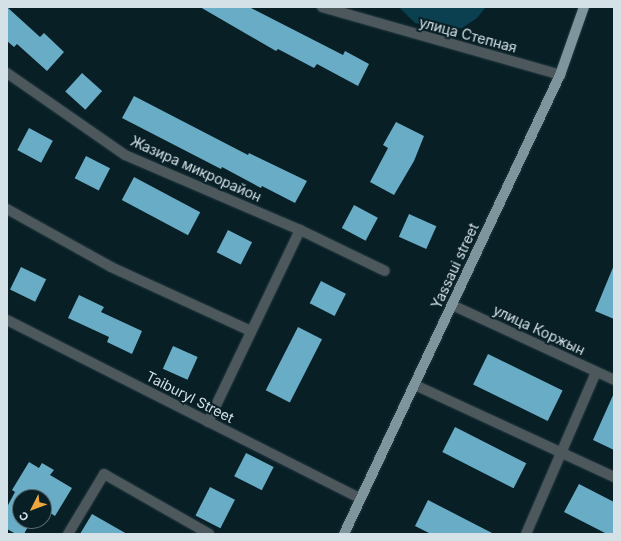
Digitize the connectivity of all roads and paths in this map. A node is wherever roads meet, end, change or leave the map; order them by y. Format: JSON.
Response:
{"nodes":[{"id":1,"x":322,"y":7,"type":"edge"},
{"id":2,"x":584,"y":7,"type":"edge"},
{"id":3,"x":7,"y":73,"type":"edge"},
{"id":4,"x":560,"y":75,"type":"junction"},
{"id":5,"x":7,"y":209,"type":"edge"},
{"id":6,"x":300,"y":230,"type":"junction"},
{"id":7,"x":385,"y":271,"type":"dead end"},
{"id":8,"x":452,"y":305,"type":"junction"},
{"id":9,"x":7,"y":320,"type":"edge"},
{"id":10,"x":251,"y":331,"type":"junction"},
{"id":11,"x":596,"y":372,"type":"junction"},
{"id":12,"x":614,"y":380,"type":"edge"},
{"id":13,"x":415,"y":385,"type":"junction"},
{"id":14,"x":208,"y":422,"type":"junction"},
{"id":15,"x":562,"y":452,"type":"junction"},
{"id":16,"x":614,"y":477,"type":"edge"},
{"id":17,"x":360,"y":498,"type":"junction"},
{"id":18,"x":68,"y":534,"type":"edge"},
{"id":19,"x":209,"y":534,"type":"edge"},
{"id":20,"x":344,"y":534,"type":"edge"},
{"id":21,"x":526,"y":534,"type":"edge"}],
"edges":[{"from":1,"to":4,"type":"street","name":"улица Степная"},
{"from":2,"to":4,"type":"main road","name":"Yassaui street"},
{"from":3,"to":6,"type":"street","name":"Жазира микрорайон"},
{"from":4,"to":8,"type":"main road","name":"Yassaui street"},
{"from":5,"to":10,"type":"street"},
{"from":6,"to":7,"type":"street","name":"Жазира микрорайон"},
{"from":6,"to":10,"type":"street"},
{"from":8,"to":11,"type":"street","name":"улица Коржын"},
{"from":8,"to":13,"type":"main road","name":"Yassaui street"},
{"from":9,"to":14,"type":"street","name":"Taiburyl Street"},
{"from":10,"to":14,"type":"street"},
{"from":11,"to":12,"type":"street","name":"улица Коржын"},
{"from":11,"to":15,"type":"street"},
{"from":13,"to":15,"type":"street"},
{"from":13,"to":17,"type":"main road","name":"Yassaui street"},
{"from":14,"to":17,"type":"street","name":"Taiburyl Street"},
{"from":15,"to":16,"type":"street"},
{"from":15,"to":21,"type":"street"},
{"from":17,"to":20,"type":"main road","name":"Yassaui street"},
{"from":18,"to":19,"type":"street"}]}
